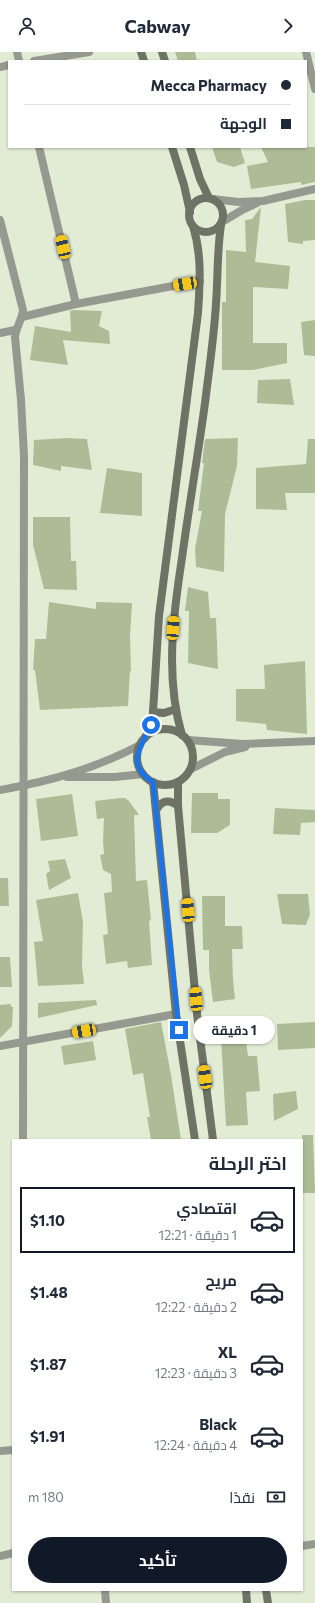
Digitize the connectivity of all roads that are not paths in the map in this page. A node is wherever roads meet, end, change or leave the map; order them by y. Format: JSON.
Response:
{"nodes":[{"id":1,"x":89,"y":52,"type":"edge"},
{"id":2,"x":306,"y":52,"type":"edge"},
{"id":3,"x":40,"y":60,"type":"edge"},
{"id":4,"x":315,"y":89,"type":"edge"},
{"id":5,"x":39,"y":148,"type":"edge"},
{"id":6,"x":172,"y":148,"type":"edge"},
{"id":7,"x":190,"y":148,"type":"edge"},
{"id":8,"x":315,"y":190,"type":"edge"},
{"id":9,"x":211,"y":199,"type":"junction"},
{"id":10,"x":263,"y":201,"type":"junction"},
{"id":11,"x":190,"y":212,"type":"junction"},
{"id":12,"x":0,"y":220,"type":"edge"},
{"id":13,"x":221,"y":224,"type":"junction"},
{"id":14,"x":193,"y":226,"type":"junction"},
{"id":15,"x":200,"y":281,"type":"junction"},
{"id":16,"x":76,"y":304,"type":"junction"},
{"id":17,"x":22,"y":317,"type":"junction"},
{"id":18,"x":15,"y":330,"type":"junction"},
{"id":19,"x":0,"y":333,"type":"edge"},
{"id":20,"x":176,"y":709,"type":"junction"},
{"id":21,"x":153,"y":712,"type":"junction"},
{"id":22,"x":185,"y":737,"type":"junction"},
{"id":23,"x":142,"y":741,"type":"junction"},
{"id":24,"x":315,"y":741,"type":"edge"},
{"id":25,"x":262,"y":744,"type":"junction"},
{"id":26,"x":191,"y":769,"type":"junction"},
{"id":27,"x":143,"y":774,"type":"junction"},
{"id":28,"x":60,"y":777,"type":"junction"},
{"id":29,"x":153,"y":782,"type":"junction"},
{"id":30,"x":178,"y":782,"type":"junction"},
{"id":31,"x":24,"y":786,"type":"junction"},
{"id":32,"x":0,"y":790,"type":"edge"},
{"id":33,"x":178,"y":806,"type":"junction"},
{"id":34,"x":157,"y":809,"type":"junction"},
{"id":35,"x":176,"y":1014,"type":"junction"},
{"id":36,"x":23,"y":1042,"type":"junction"},
{"id":37,"x":0,"y":1046,"type":"edge"},
{"id":38,"x":23,"y":1139,"type":"edge"},
{"id":39,"x":195,"y":1139,"type":"edge"},
{"id":40,"x":213,"y":1139,"type":"edge"},
{"id":41,"x":12,"y":1450,"type":"edge"},
{"id":42,"x":0,"y":1451,"type":"edge"},
{"id":43,"x":315,"y":1544,"type":"edge"},
{"id":44,"x":303,"y":1545,"type":"edge"},
{"id":45,"x":12,"y":1553,"type":"edge"},
{"id":46,"x":0,"y":1556,"type":"edge"},
{"id":47,"x":104,"y":1591,"type":"edge"},
{"id":48,"x":246,"y":1591,"type":"edge"},
{"id":49,"x":266,"y":1591,"type":"edge"},
{"id":50,"x":106,"y":1603,"type":"edge"},
{"id":51,"x":247,"y":1603,"type":"edge"},
{"id":52,"x":268,"y":1603,"type":"edge"}],
"edges":[{"from":1,"to":3,"type":"street"},
{"from":2,"to":4,"type":"street"},
{"from":5,"to":16,"type":"street"},
{"from":6,"to":11,"type":"main road"},
{"from":7,"to":9,"type":"main road"},
{"from":8,"to":10,"type":"street"},
{"from":9,"to":10,"type":"street"},
{"from":9,"to":11,"type":"main road"},
{"from":9,"to":13,"type":"main road"},
{"from":10,"to":13,"type":"street"},
{"from":11,"to":14,"type":"main road"},
{"from":12,"to":17,"type":"street"},
{"from":13,"to":14,"type":"main road"},
{"from":13,"to":20,"type":"main road"},
{"from":14,"to":15,"type":"main road"},
{"from":15,"to":16,"type":"street"},
{"from":15,"to":21,"type":"main road"},
{"from":16,"to":17,"type":"street"},
{"from":17,"to":18,"type":"street"},
{"from":18,"to":19,"type":"street"},
{"from":18,"to":31,"type":"street"},
{"from":20,"to":21,"type":"main road"},
{"from":20,"to":22,"type":"main road"},
{"from":21,"to":23,"type":"main road"},
{"from":22,"to":23,"type":"main road"},
{"from":22,"to":25,"type":"street"},
{"from":22,"to":26,"type":"main road"},
{"from":23,"to":27,"type":"main road"},
{"from":23,"to":28,"type":"street"},
{"from":24,"to":25,"type":"street"},
{"from":25,"to":26,"type":"street"},
{"from":26,"to":30,"type":"main road"},
{"from":27,"to":28,"type":"street"},
{"from":27,"to":29,"type":"main road"},
{"from":28,"to":31,"type":"street"},
{"from":29,"to":30,"type":"main road"},
{"from":29,"to":34,"type":"main road"},
{"from":30,"to":33,"type":"main road"},
{"from":31,"to":32,"type":"street"},
{"from":31,"to":36,"type":"street"},
{"from":33,"to":34,"type":"main road"},
{"from":33,"to":40,"type":"main road"},
{"from":34,"to":35,"type":"main road"},
{"from":35,"to":36,"type":"street"},
{"from":35,"to":39,"type":"main road"},
{"from":36,"to":37,"type":"street"},
{"from":36,"to":38,"type":"street"},
{"from":41,"to":42,"type":"street"},
{"from":43,"to":44,"type":"street"},
{"from":45,"to":46,"type":"street"},
{"from":47,"to":50,"type":"street"},
{"from":48,"to":51,"type":"main road"},
{"from":49,"to":52,"type":"main road"}]}
